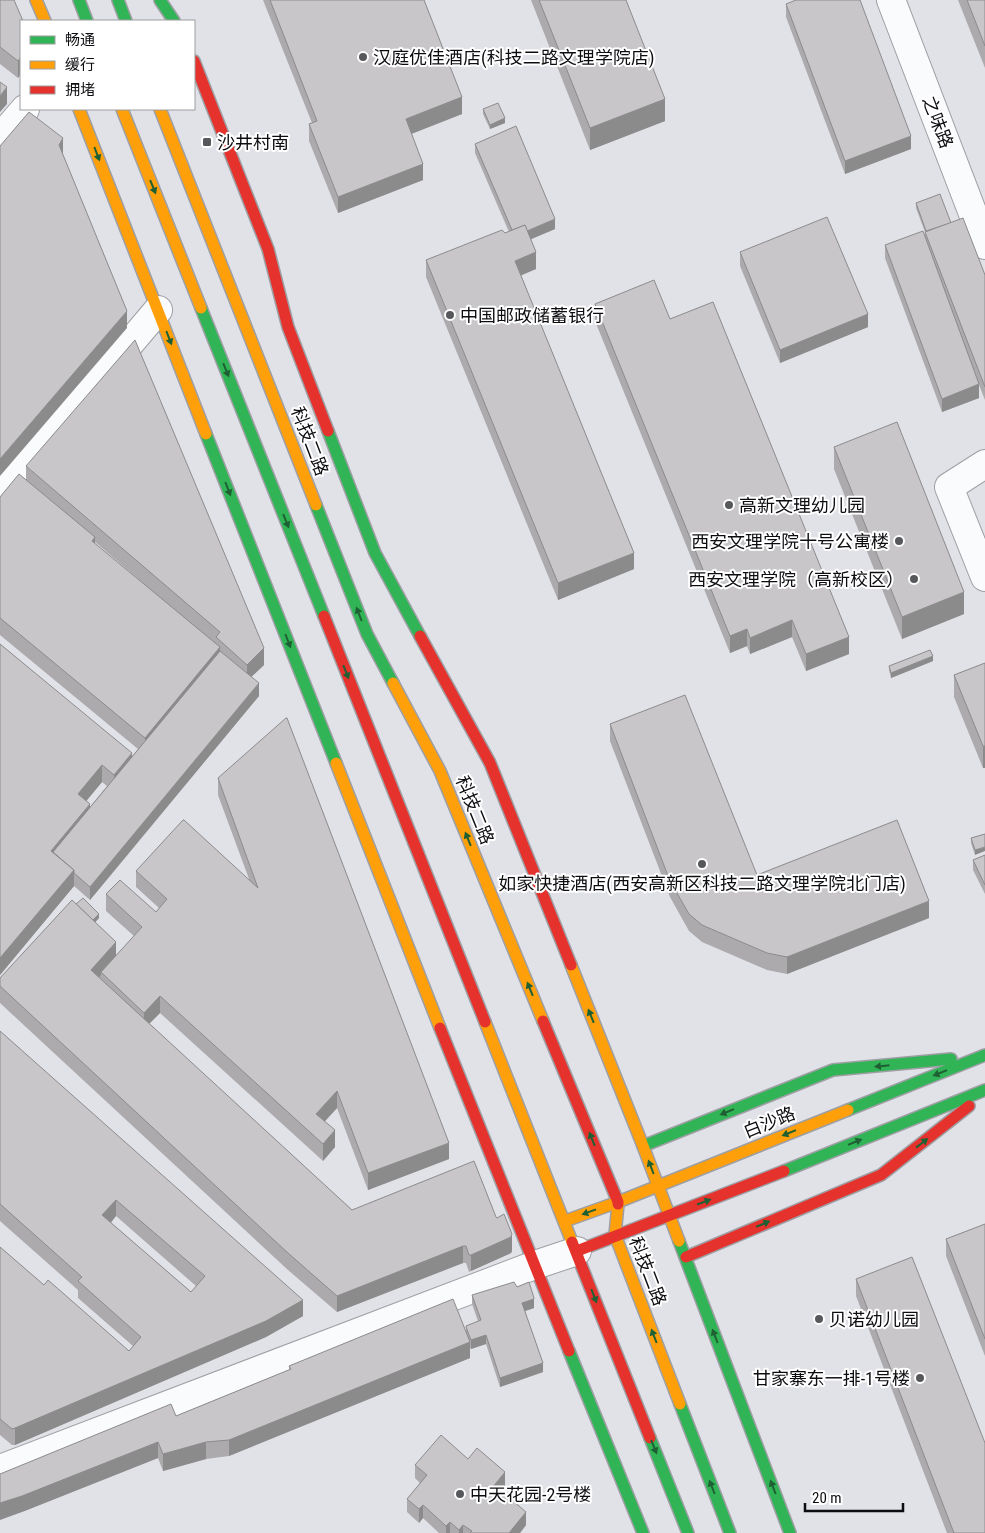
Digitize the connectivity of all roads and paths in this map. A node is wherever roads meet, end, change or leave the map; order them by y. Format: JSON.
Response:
{"nodes":[{"id":1,"x":36,"y":0,"type":"edge"},
{"id":2,"x":79,"y":0,"type":"edge"},
{"id":3,"x":118,"y":0,"type":"edge"},
{"id":4,"x":160,"y":0,"type":"edge"},
{"id":5,"x":891,"y":0,"type":"edge"},
{"id":6,"x":44,"y":20,"type":"edge"},
{"id":7,"x":87,"y":20,"type":"edge"},
{"id":8,"x":126,"y":20,"type":"edge"},
{"id":9,"x":173,"y":20,"type":"edge"},
{"id":10,"x":195,"y":64,"type":"edge"},
{"id":11,"x":24,"y":110,"type":"edge"},
{"id":12,"x":79,"y":110,"type":"edge"},
{"id":13,"x":122,"y":110,"type":"edge"},
{"id":14,"x":160,"y":110,"type":"edge"},
{"id":15,"x":0,"y":138,"type":"edge"},
{"id":16,"x":985,"y":245,"type":"edge"},
{"id":17,"x":158,"y":310,"type":"junction"},
{"id":18,"x":985,"y":464,"type":"edge"},
{"id":19,"x":0,"y":497,"type":"edge"},
{"id":20,"x":985,"y":577,"type":"edge"},
{"id":21,"x":984,"y":1055,"type":"edge"},
{"id":22,"x":985,"y":1091,"type":"edge"},
{"id":23,"x":643,"y":1146,"type":"junction"},
{"id":24,"x":658,"y":1185,"type":"junction"},
{"id":25,"x":618,"y":1202,"type":"junction"},
{"id":26,"x":670,"y":1215,"type":"junction"},
{"id":27,"x":565,"y":1221,"type":"junction"},
{"id":28,"x":615,"y":1235,"type":"junction"},
{"id":29,"x":576,"y":1250,"type":"junction"},
{"id":30,"x":686,"y":1257,"type":"junction"},
{"id":31,"x":535,"y":1265,"type":"junction"},
{"id":32,"x":0,"y":1469,"type":"edge"},
{"id":33,"x":643,"y":1533,"type":"edge"},
{"id":34,"x":688,"y":1533,"type":"edge"},
{"id":35,"x":730,"y":1533,"type":"edge"},
{"id":36,"x":790,"y":1533,"type":"edge"}],
"edges":[{"from":1,"to":6,"type":"street"},
{"from":2,"to":7,"type":"street"},
{"from":3,"to":8,"type":"street"},
{"from":4,"to":9,"type":"street"},
{"from":5,"to":16,"type":"street","name":"之味路"},
{"from":23,"to":10,"type":"street","one_way":true},
{"from":11,"to":15,"type":"street"},
{"from":12,"to":17,"type":"street","one_way":true},
{"from":13,"to":27,"type":"street","one_way":true},
{"from":25,"to":14,"type":"street","name":"科技二路","one_way":true},
{"from":17,"to":19,"type":"street"},
{"from":17,"to":31,"type":"street","one_way":true},
{"from":18,"to":20,"type":"street"},
{"from":21,"to":23,"type":"street","one_way":true},
{"from":21,"to":24,"type":"street","name":"白沙路","one_way":true},
{"from":26,"to":22,"type":"street","one_way":true},
{"from":30,"to":22,"type":"street","one_way":true},
{"from":24,"to":23,"type":"street","one_way":true},
{"from":24,"to":25,"type":"street","name":"白沙路"},
{"from":24,"to":26,"type":"street"},
{"from":25,"to":27,"type":"street","name":"白沙路","one_way":true},
{"from":25,"to":28,"type":"street","name":"科技二路"},
{"from":26,"to":28,"type":"street"},
{"from":26,"to":30,"type":"street"},
{"from":27,"to":29,"type":"street"},
{"from":28,"to":29,"type":"street"},
{"from":35,"to":28,"type":"street","name":"科技二路","one_way":true},
{"from":29,"to":31,"type":"street"},
{"from":29,"to":34,"type":"street","one_way":true},
{"from":36,"to":30,"type":"street","one_way":true},
{"from":31,"to":32,"type":"street"},
{"from":31,"to":33,"type":"street"}]}
